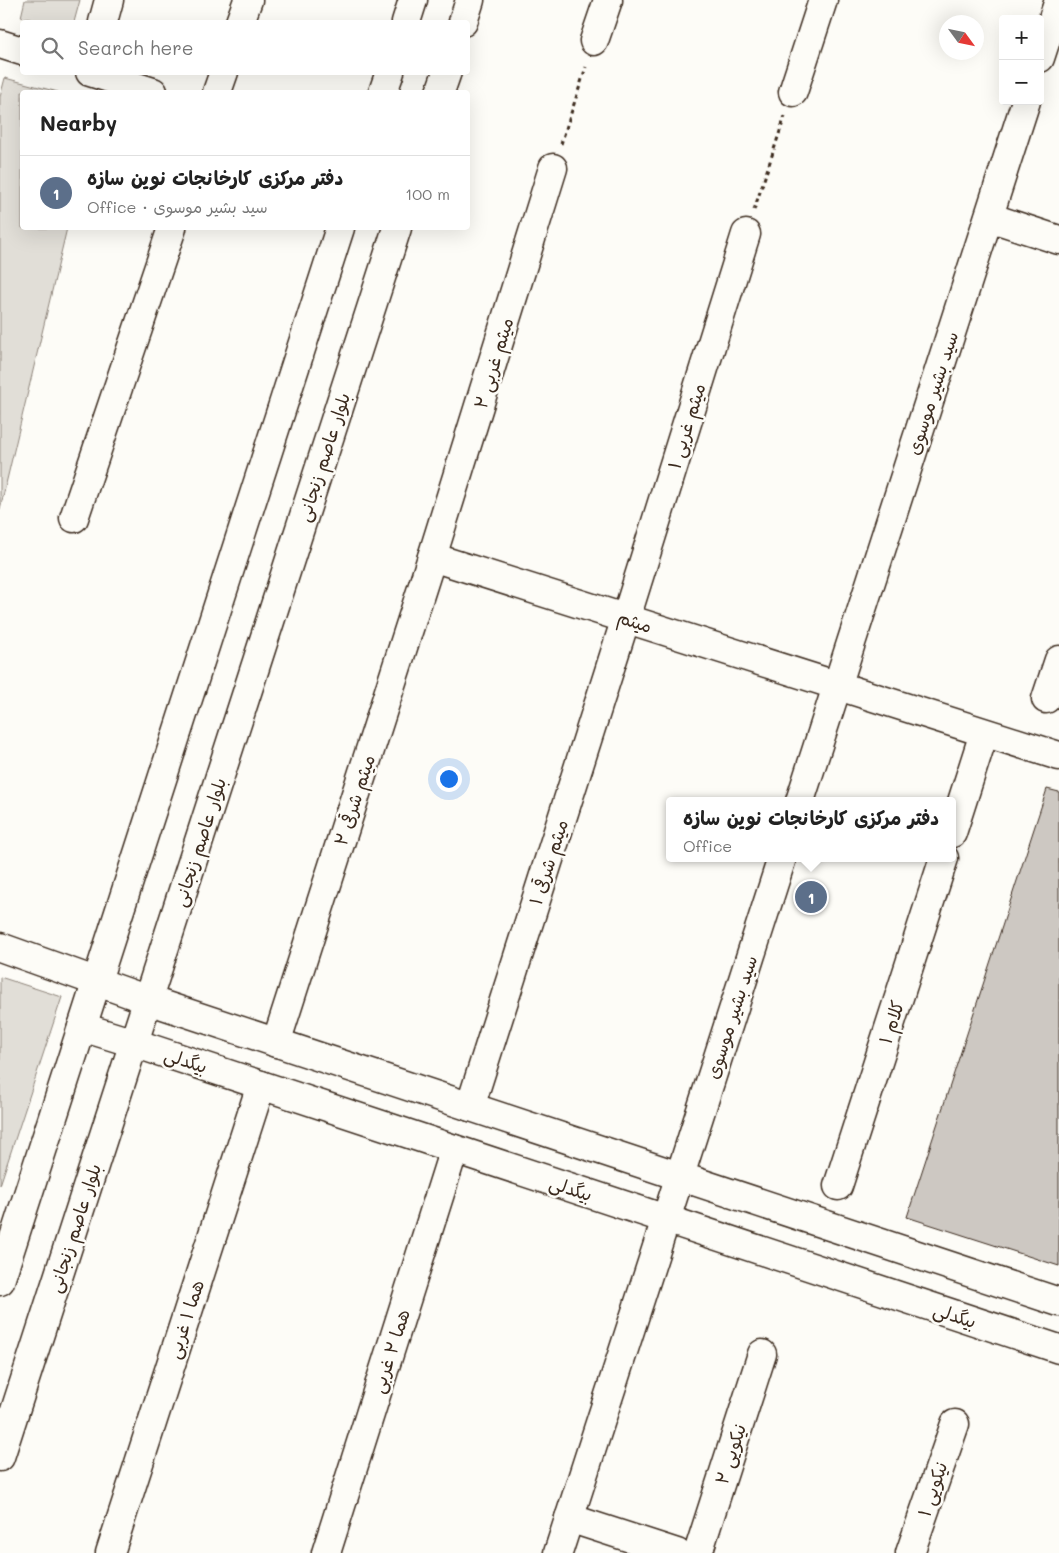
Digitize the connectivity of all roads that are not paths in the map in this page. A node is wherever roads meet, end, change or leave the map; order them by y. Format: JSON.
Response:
{"nodes":[{"id":1,"x":109,"y":0,"type":"edge"},
{"id":2,"x":248,"y":0,"type":"edge"},
{"id":3,"x":413,"y":0,"type":"edge"},
{"id":4,"x":470,"y":0,"type":"edge"},
{"id":5,"x":608,"y":0,"type":"edge"},
{"id":6,"x":823,"y":0,"type":"edge"},
{"id":7,"x":1059,"y":0,"type":"edge"},
{"id":8,"x":104,"y":20,"type":"edge"},
{"id":9,"x":241,"y":20,"type":"edge"},
{"id":10,"x":407,"y":20,"type":"edge"},
{"id":11,"x":464,"y":20,"type":"edge"},
{"id":12,"x":594,"y":41,"type":"road end"},
{"id":13,"x":0,"y":44,"type":"edge"},
{"id":14,"x":1044,"y":46,"type":"edge"},
{"id":15,"x":20,"y":50,"type":"edge"},
{"id":16,"x":99,"y":75,"type":"edge"},
{"id":17,"x":223,"y":75,"type":"edge"},
{"id":18,"x":389,"y":75,"type":"edge"},
{"id":19,"x":446,"y":75,"type":"edge"},
{"id":20,"x":147,"y":90,"type":"edge"},
{"id":21,"x":218,"y":90,"type":"edge"},
{"id":22,"x":384,"y":90,"type":"edge"},
{"id":23,"x":441,"y":90,"type":"edge"},
{"id":24,"x":793,"y":92,"type":"road end"},
{"id":25,"x":1025,"y":105,"type":"edge"},
{"id":26,"x":553,"y":168,"type":"road end"},
{"id":27,"x":989,"y":217,"type":"junction"},
{"id":28,"x":171,"y":230,"type":"edge"},
{"id":29,"x":339,"y":230,"type":"edge"},
{"id":30,"x":396,"y":230,"type":"edge"},
{"id":31,"x":746,"y":234,"type":"road end"},
{"id":32,"x":1059,"y":240,"type":"edge"},
{"id":33,"x":74,"y":518,"type":"dead end"},
{"id":34,"x":432,"y":557,"type":"junction"},
{"id":35,"x":626,"y":618,"type":"junction"},
{"id":36,"x":1059,"y":660,"type":"edge"},
{"id":37,"x":838,"y":685,"type":"junction"},
{"id":38,"x":1046,"y":700,"type":"dead end"},
{"id":39,"x":984,"y":733,"type":"junction"},
{"id":40,"x":1059,"y":756,"type":"edge"},
{"id":41,"x":801,"y":797,"type":"edge"},
{"id":42,"x":956,"y":820,"type":"edge"},
{"id":43,"x":781,"y":862,"type":"edge"},
{"id":44,"x":943,"y":862,"type":"edge"},
{"id":45,"x":0,"y":946,"type":"edge"},
{"id":46,"x":97,"y":982,"type":"junction"},
{"id":47,"x":148,"y":1000,"type":"junction"},
{"id":48,"x":82,"y":1027,"type":"junction"},
{"id":49,"x":276,"y":1042,"type":"junction"},
{"id":50,"x":134,"y":1043,"type":"junction"},
{"id":51,"x":260,"y":1085,"type":"junction"},
{"id":52,"x":470,"y":1106,"type":"junction"},
{"id":53,"x":454,"y":1149,"type":"junction"},
{"id":54,"x":680,"y":1176,"type":"junction"},
{"id":55,"x":838,"y":1186,"type":"dead end"},
{"id":56,"x":666,"y":1219,"type":"junction"},
{"id":57,"x":0,"y":1281,"type":"edge"},
{"id":58,"x":1059,"y":1302,"type":"edge"},
{"id":59,"x":1059,"y":1349,"type":"edge"},
{"id":60,"x":762,"y":1354,"type":"dead end"},
{"id":61,"x":955,"y":1424,"type":"dead end"},
{"id":62,"x":0,"y":1457,"type":"edge"},
{"id":63,"x":569,"y":1518,"type":"junction"},
{"id":64,"x":110,"y":1553,"type":"edge"},
{"id":65,"x":326,"y":1553,"type":"edge"},
{"id":66,"x":558,"y":1553,"type":"edge"},
{"id":67,"x":677,"y":1553,"type":"edge"},
{"id":68,"x":698,"y":1553,"type":"edge"},
{"id":69,"x":910,"y":1553,"type":"edge"}],
"edges":[{"from":1,"to":8,"type":"street"},
{"from":2,"to":9,"type":"street"},
{"from":3,"to":10,"type":"street"},
{"from":4,"to":11,"type":"street"},
{"from":5,"to":12,"type":"street"},
{"from":6,"to":24,"type":"street"},
{"from":7,"to":14,"type":"street"},
{"from":13,"to":15,"type":"street"},
{"from":16,"to":20,"type":"street"},
{"from":17,"to":21,"type":"street"},
{"from":18,"to":22,"type":"street"},
{"from":19,"to":23,"type":"street"},
{"from":25,"to":27,"type":"street","name":"سید بشیر موسوی"},
{"from":26,"to":34,"type":"street","name":"میثم غربی ۲"},
{"from":27,"to":32,"type":"street"},
{"from":27,"to":37,"type":"street","name":"سید بشیر موسوی"},
{"from":28,"to":33,"type":"street"},
{"from":29,"to":46,"type":"street"},
{"from":30,"to":47,"type":"street","name":"بلوار عاصم زنجانی"},
{"from":31,"to":35,"type":"street","name":"میثم غربی ۱"},
{"from":34,"to":35,"type":"street","name":"میثم"},
{"from":34,"to":49,"type":"street","name":"میثم شرقی ۲"},
{"from":35,"to":37,"type":"street","name":"میثم"},
{"from":35,"to":52,"type":"street","name":"میثم شرقی ۱"},
{"from":36,"to":38,"type":"street"},
{"from":37,"to":39,"type":"street"},
{"from":37,"to":41,"type":"street","name":"سید بشیر موسوی"},
{"from":39,"to":40,"type":"street"},
{"from":39,"to":42,"type":"street"},
{"from":43,"to":54,"type":"street","name":"سید بشیر موسوی"},
{"from":44,"to":55,"type":"street","name":"کلام ۱"},
{"from":45,"to":46,"type":"street"},
{"from":46,"to":47,"type":"street"},
{"from":46,"to":48,"type":"street"},
{"from":47,"to":49,"type":"street"},
{"from":47,"to":50,"type":"street","name":"بلوار عاصم زنجانی"},
{"from":48,"to":50,"type":"street","name":"بیگدلی"},
{"from":48,"to":57,"type":"street"},
{"from":49,"to":52,"type":"street"},
{"from":50,"to":51,"type":"street","name":"بیگدلی"},
{"from":50,"to":62,"type":"street","name":"بلوار عاصم زنجانی"},
{"from":51,"to":53,"type":"street","name":"بیگدلی"},
{"from":51,"to":64,"type":"street","name":"هما ۱ غربی"},
{"from":52,"to":54,"type":"street"},
{"from":53,"to":56,"type":"street","name":"بیگدلی"},
{"from":53,"to":65,"type":"street","name":"هما ۲ غربی"},
{"from":54,"to":56,"type":"street","name":"سید بشیر موسوی"},
{"from":54,"to":58,"type":"street"},
{"from":56,"to":59,"type":"street","name":"بیگدلی"},
{"from":56,"to":63,"type":"street","name":"سید بشیر موسوی"},
{"from":60,"to":68,"type":"street","name":"نیکویی ۲"},
{"from":61,"to":69,"type":"street","name":"نیکویی ۱"},
{"from":63,"to":66,"type":"street","name":"سید بشیر موسوی"},
{"from":63,"to":67,"type":"street"}]}
